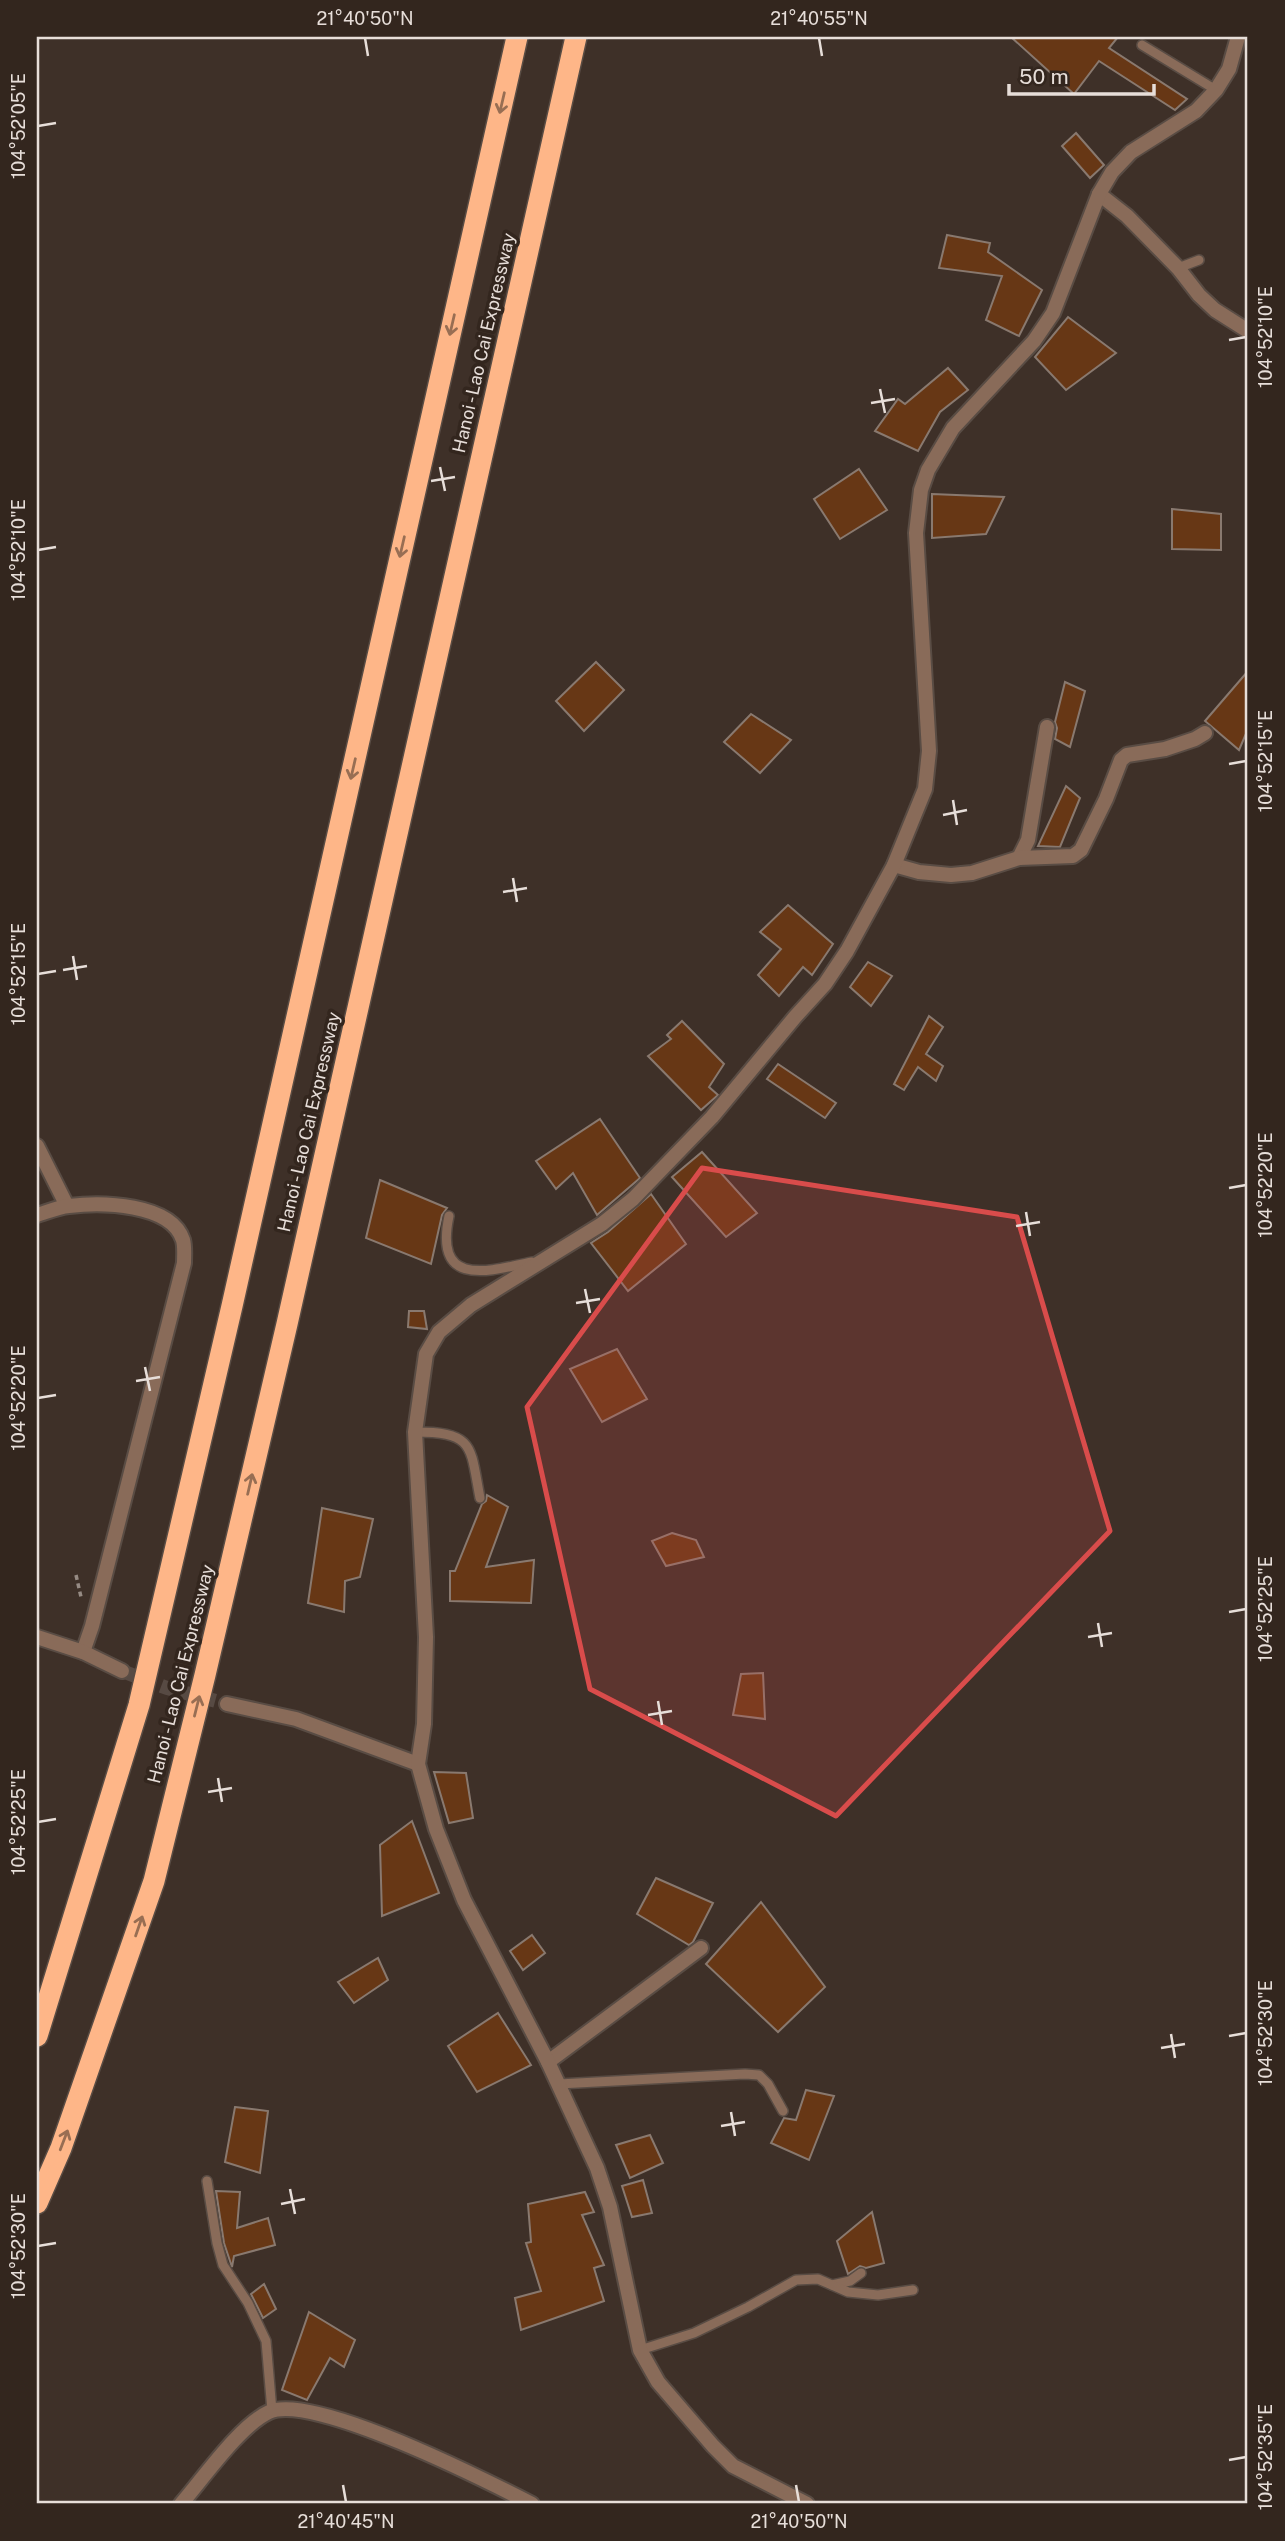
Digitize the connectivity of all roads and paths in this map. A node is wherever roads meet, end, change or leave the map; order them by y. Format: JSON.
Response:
{"nodes":[{"id":1,"x":517,"y":37,"type":"edge"},
{"id":2,"x":576,"y":37,"type":"edge"},
{"id":3,"x":1238,"y":37,"type":"edge"},
{"id":4,"x":1142,"y":45,"type":"dead end"},
{"id":5,"x":1216,"y":90,"type":"junction"},
{"id":6,"x":1099,"y":194,"type":"junction"},
{"id":7,"x":1199,"y":260,"type":"dead end"},
{"id":8,"x":1178,"y":268,"type":"junction"},
{"id":9,"x":1248,"y":331,"type":"edge"},
{"id":10,"x":1047,"y":727,"type":"dead end"},
{"id":11,"x":1205,"y":733,"type":"dead end"},
{"id":12,"x":1019,"y":858,"type":"junction"},
{"id":13,"x":894,"y":865,"type":"junction"},
{"id":14,"x":37,"y":1146,"type":"edge"},
{"id":15,"x":67,"y":1206,"type":"junction"},
{"id":16,"x":37,"y":1215,"type":"edge"},
{"id":17,"x":449,"y":1216,"type":"dead end"},
{"id":18,"x":541,"y":1261,"type":"junction"},
{"id":19,"x":415,"y":1432,"type":"junction"},
{"id":20,"x":480,"y":1498,"type":"dead end"},
{"id":21,"x":37,"y":1637,"type":"edge"},
{"id":22,"x":83,"y":1652,"type":"junction"},
{"id":23,"x":122,"y":1671,"type":"tunnel mouth"},
{"id":24,"x":227,"y":1704,"type":"tunnel mouth"},
{"id":25,"x":418,"y":1764,"type":"junction"},
{"id":26,"x":701,"y":1948,"type":"dead end"},
{"id":27,"x":37,"y":2036,"type":"edge"},
{"id":28,"x":548,"y":2062,"type":"junction"},
{"id":29,"x":559,"y":2084,"type":"junction"},
{"id":30,"x":783,"y":2111,"type":"dead end"},
{"id":31,"x":207,"y":2181,"type":"dead end"},
{"id":32,"x":37,"y":2203,"type":"edge"},
{"id":33,"x":861,"y":2273,"type":"dead end"},
{"id":34,"x":830,"y":2285,"type":"junction"},
{"id":35,"x":913,"y":2290,"type":"dead end"},
{"id":36,"x":640,"y":2350,"type":"junction"},
{"id":37,"x":272,"y":2411,"type":"junction"},
{"id":38,"x":799,"y":2503,"type":"edge"},
{"id":39,"x":181,"y":2504,"type":"edge"},
{"id":40,"x":532,"y":2504,"type":"edge"}],
"edges":[{"from":1,"to":27,"type":"highway","name":"Hanoi - Lao Cai Expressway","one_way":true},
{"from":32,"to":2,"type":"highway","name":"Hanoi - Lao Cai Expressway","one_way":true},
{"from":3,"to":5,"type":"street"},
{"from":4,"to":5,"type":"lane"},
{"from":5,"to":6,"type":"street"},
{"from":6,"to":8,"type":"street"},
{"from":6,"to":13,"type":"street"},
{"from":7,"to":8,"type":"lane"},
{"from":8,"to":9,"type":"street"},
{"from":10,"to":12,"type":"street"},
{"from":11,"to":12,"type":"street"},
{"from":12,"to":13,"type":"street"},
{"from":13,"to":18,"type":"street"},
{"from":14,"to":15,"type":"street"},
{"from":15,"to":16,"type":"street"},
{"from":15,"to":22,"type":"street"},
{"from":17,"to":18,"type":"lane"},
{"from":18,"to":19,"type":"street"},
{"from":19,"to":20,"type":"lane"},
{"from":19,"to":25,"type":"street"},
{"from":21,"to":22,"type":"street"},
{"from":22,"to":23,"type":"street"},
{"from":24,"to":25,"type":"street"},
{"from":25,"to":28,"type":"street"},
{"from":26,"to":28,"type":"street"},
{"from":28,"to":29,"type":"street"},
{"from":29,"to":30,"type":"lane"},
{"from":29,"to":36,"type":"street"},
{"from":31,"to":37,"type":"lane"},
{"from":33,"to":34,"type":"lane"},
{"from":34,"to":35,"type":"lane"},
{"from":34,"to":36,"type":"lane"},
{"from":36,"to":38,"type":"street"},
{"from":37,"to":39,"type":"street"},
{"from":37,"to":40,"type":"street"}]}
